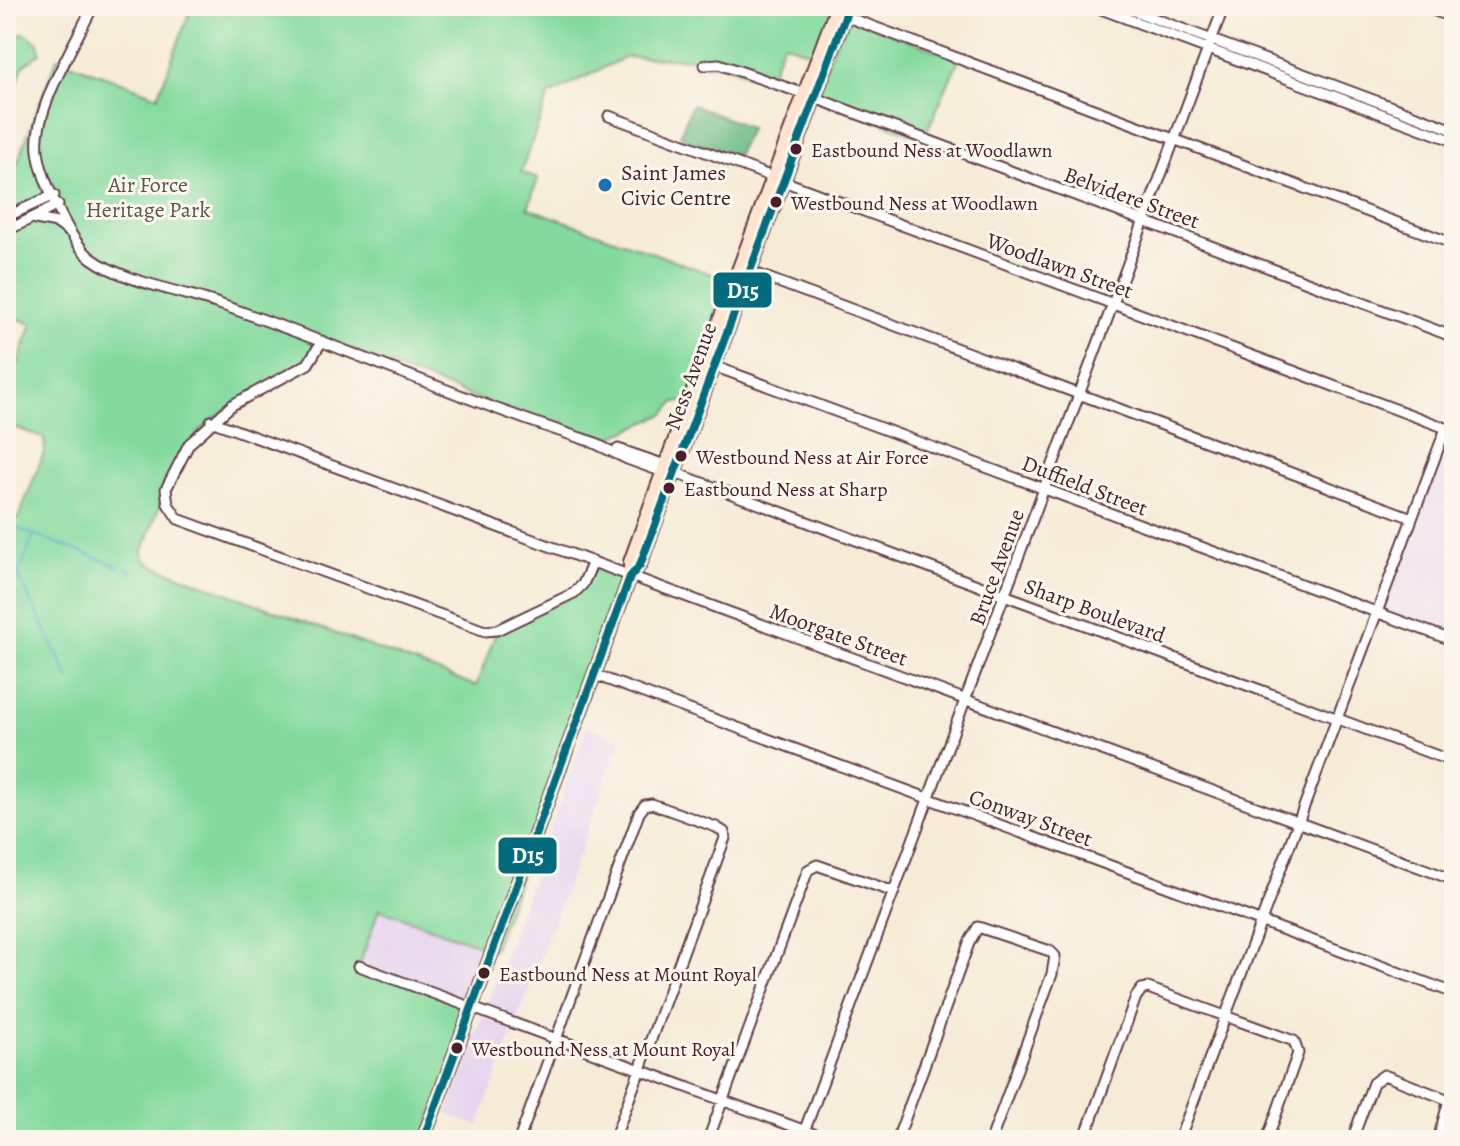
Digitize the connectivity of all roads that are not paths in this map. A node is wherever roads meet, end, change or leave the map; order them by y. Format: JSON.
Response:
{"nodes":[{"id":1,"x":93,"y":6,"type":"edge"},
{"id":2,"x":1093,"y":6,"type":"edge"},
{"id":3,"x":1121,"y":6,"type":"edge"},
{"id":4,"x":1224,"y":6,"type":"edge"},
{"id":5,"x":1422,"y":6,"type":"edge"},
{"id":6,"x":841,"y":10,"type":"edge"},
{"id":7,"x":1454,"y":18,"type":"edge"},
{"id":8,"x":1210,"y":44,"type":"junction"},
{"id":9,"x":705,"y":65,"type":"dead end"},
{"id":10,"x":809,"y":96,"type":"junction"},
{"id":11,"x":609,"y":116,"type":"dead end"},
{"id":12,"x":1438,"y":129,"type":"junction"},
{"id":13,"x":1454,"y":130,"type":"edge"},
{"id":14,"x":1174,"y":140,"type":"junction"},
{"id":15,"x":1454,"y":141,"type":"edge"},
{"id":16,"x":778,"y":179,"type":"junction"},
{"id":17,"x":56,"y":200,"type":"junction"},
{"id":18,"x":6,"y":217,"type":"edge"},
{"id":19,"x":33,"y":219,"type":"junction"},
{"id":20,"x":1144,"y":220,"type":"junction"},
{"id":21,"x":6,"y":231,"type":"edge"},
{"id":22,"x":71,"y":235,"type":"junction"},
{"id":23,"x":1454,"y":244,"type":"edge"},
{"id":24,"x":744,"y":270,"type":"junction"},
{"id":25,"x":1113,"y":304,"type":"junction"},
{"id":26,"x":1454,"y":337,"type":"edge"},
{"id":27,"x":322,"y":341,"type":"junction"},
{"id":28,"x":709,"y":364,"type":"junction"},
{"id":29,"x":1079,"y":394,"type":"junction"},
{"id":30,"x":211,"y":421,"type":"junction"},
{"id":31,"x":1450,"y":429,"type":"edge"},
{"id":32,"x":671,"y":472,"type":"junction"},
{"id":33,"x":1044,"y":489,"type":"junction"},
{"id":34,"x":1412,"y":518,"type":"junction"},
{"id":35,"x":593,"y":562,"type":"junction"},
{"id":36,"x":630,"y":577,"type":"junction"},
{"id":37,"x":1005,"y":596,"type":"junction"},
{"id":38,"x":1377,"y":612,"type":"junction"},
{"id":39,"x":1454,"y":641,"type":"edge"},
{"id":40,"x":595,"y":675,"type":"junction"},
{"id":41,"x":966,"y":700,"type":"junction"},
{"id":42,"x":1337,"y":719,"type":"junction"},
{"id":43,"x":1454,"y":762,"type":"edge"},
{"id":44,"x":928,"y":798,"type":"junction"},
{"id":45,"x":1298,"y":822,"type":"junction"},
{"id":46,"x":1454,"y":880,"type":"edge"},
{"id":47,"x":894,"y":892,"type":"junction"},
{"id":48,"x":1261,"y":921,"type":"junction"},
{"id":49,"x":359,"y":966,"type":"dead end"},
{"id":50,"x":1454,"y":993,"type":"edge"},
{"id":51,"x":472,"y":1007,"type":"junction"},
{"id":52,"x":1226,"y":1015,"type":"junction"},
{"id":53,"x":556,"y":1038,"type":"junction"},
{"id":54,"x":640,"y":1069,"type":"junction"},
{"id":55,"x":723,"y":1101,"type":"junction"},
{"id":56,"x":803,"y":1136,"type":"edge"},
{"id":57,"x":423,"y":1140,"type":"edge"},
{"id":58,"x":519,"y":1140,"type":"edge"},
{"id":59,"x":614,"y":1140,"type":"edge"},
{"id":60,"x":708,"y":1140,"type":"edge"},
{"id":61,"x":830,"y":1140,"type":"edge"},
{"id":62,"x":897,"y":1140,"type":"edge"},
{"id":63,"x":991,"y":1140,"type":"edge"},
{"id":64,"x":1084,"y":1140,"type":"edge"},
{"id":65,"x":1179,"y":1140,"type":"edge"},
{"id":66,"x":1267,"y":1140,"type":"edge"},
{"id":67,"x":1352,"y":1140,"type":"edge"},
{"id":68,"x":1438,"y":1140,"type":"edge"}],
"edges":[{"from":1,"to":17,"type":"street"},
{"from":2,"to":8,"type":"street"},
{"from":3,"to":8,"type":"street"},
{"from":4,"to":8,"type":"street","name":"Bruce Avenue"},
{"from":5,"to":7,"type":"street"},
{"from":6,"to":10,"type":"main road","name":"Ness Avenue"},
{"from":6,"to":14,"type":"street"},
{"from":8,"to":12,"type":"street"},
{"from":8,"to":14,"type":"street","name":"Bruce Avenue"},
{"from":9,"to":10,"type":"street","name":"Belvidere Street"},
{"from":10,"to":16,"type":"main road","name":"Ness Avenue"},
{"from":10,"to":20,"type":"street","name":"Belvidere Street"},
{"from":11,"to":16,"type":"street","name":"Woodlawn Street"},
{"from":12,"to":13,"type":"street"},
{"from":12,"to":15,"type":"street"},
{"from":14,"to":20,"type":"street","name":"Bruce Avenue"},
{"from":14,"to":23,"type":"street"},
{"from":16,"to":24,"type":"main road","name":"Ness Avenue"},
{"from":16,"to":25,"type":"street","name":"Woodlawn Street"},
{"from":17,"to":18,"type":"street"},
{"from":17,"to":19,"type":"street"},
{"from":17,"to":22,"type":"street"},
{"from":19,"to":21,"type":"street"},
{"from":19,"to":22,"type":"street"},
{"from":20,"to":25,"type":"street","name":"Bruce Avenue"},
{"from":20,"to":26,"type":"street","name":"Belvidere Street"},
{"from":22,"to":27,"type":"street","name":"Sharp Boulevard"},
{"from":24,"to":28,"type":"main road","name":"Ness Avenue"},
{"from":24,"to":29,"type":"street"},
{"from":25,"to":29,"type":"street","name":"Bruce Avenue"},
{"from":25,"to":31,"type":"street","name":"Woodlawn Street"},
{"from":27,"to":30,"type":"street"},
{"from":27,"to":32,"type":"street","name":"Sharp Boulevard"},
{"from":28,"to":32,"type":"main road","name":"Ness Avenue"},
{"from":28,"to":33,"type":"street","name":"Duffield Street"},
{"from":29,"to":33,"type":"street","name":"Bruce Avenue"},
{"from":29,"to":34,"type":"street"},
{"from":30,"to":35,"type":"street","name":"Moorgate Street"},
{"from":30,"to":35,"type":"street"},
{"from":31,"to":34,"type":"street"},
{"from":32,"to":36,"type":"main road","name":"Ness Avenue"},
{"from":32,"to":37,"type":"street","name":"Sharp Boulevard"},
{"from":33,"to":37,"type":"street","name":"Bruce Avenue"},
{"from":33,"to":38,"type":"street","name":"Duffield Street"},
{"from":34,"to":38,"type":"street"},
{"from":35,"to":36,"type":"street","name":"Moorgate Street"},
{"from":36,"to":40,"type":"main road","name":"Ness Avenue"},
{"from":36,"to":41,"type":"street","name":"Moorgate Street"},
{"from":37,"to":41,"type":"street","name":"Bruce Avenue"},
{"from":37,"to":42,"type":"street","name":"Sharp Boulevard"},
{"from":38,"to":39,"type":"street","name":"Duffield Street"},
{"from":38,"to":42,"type":"street"},
{"from":40,"to":44,"type":"street","name":"Conway Street"},
{"from":40,"to":51,"type":"main road","name":"Ness Avenue"},
{"from":41,"to":44,"type":"street","name":"Bruce Avenue"},
{"from":41,"to":45,"type":"street","name":"Moorgate Street"},
{"from":42,"to":43,"type":"street","name":"Sharp Boulevard"},
{"from":42,"to":45,"type":"street"},
{"from":44,"to":47,"type":"street","name":"Bruce Avenue"},
{"from":44,"to":48,"type":"street","name":"Conway Street"},
{"from":45,"to":46,"type":"street","name":"Moorgate Street"},
{"from":45,"to":48,"type":"street"},
{"from":47,"to":55,"type":"street"},
{"from":47,"to":56,"type":"street","name":"Bruce Avenue"},
{"from":48,"to":50,"type":"street","name":"Conway Street"},
{"from":48,"to":52,"type":"street"},
{"from":49,"to":51,"type":"street"},
{"from":51,"to":53,"type":"street"},
{"from":51,"to":57,"type":"main road","name":"Ness Avenue"},
{"from":52,"to":64,"type":"street"},
{"from":52,"to":65,"type":"street"},
{"from":52,"to":66,"type":"street"},
{"from":53,"to":54,"type":"street"},
{"from":53,"to":54,"type":"street"},
{"from":53,"to":58,"type":"street"},
{"from":54,"to":55,"type":"street"},
{"from":54,"to":59,"type":"street"},
{"from":55,"to":56,"type":"street"},
{"from":55,"to":60,"type":"street"},
{"from":56,"to":61,"type":"street"},
{"from":62,"to":63,"type":"street"},
{"from":67,"to":68,"type":"street"}]}
